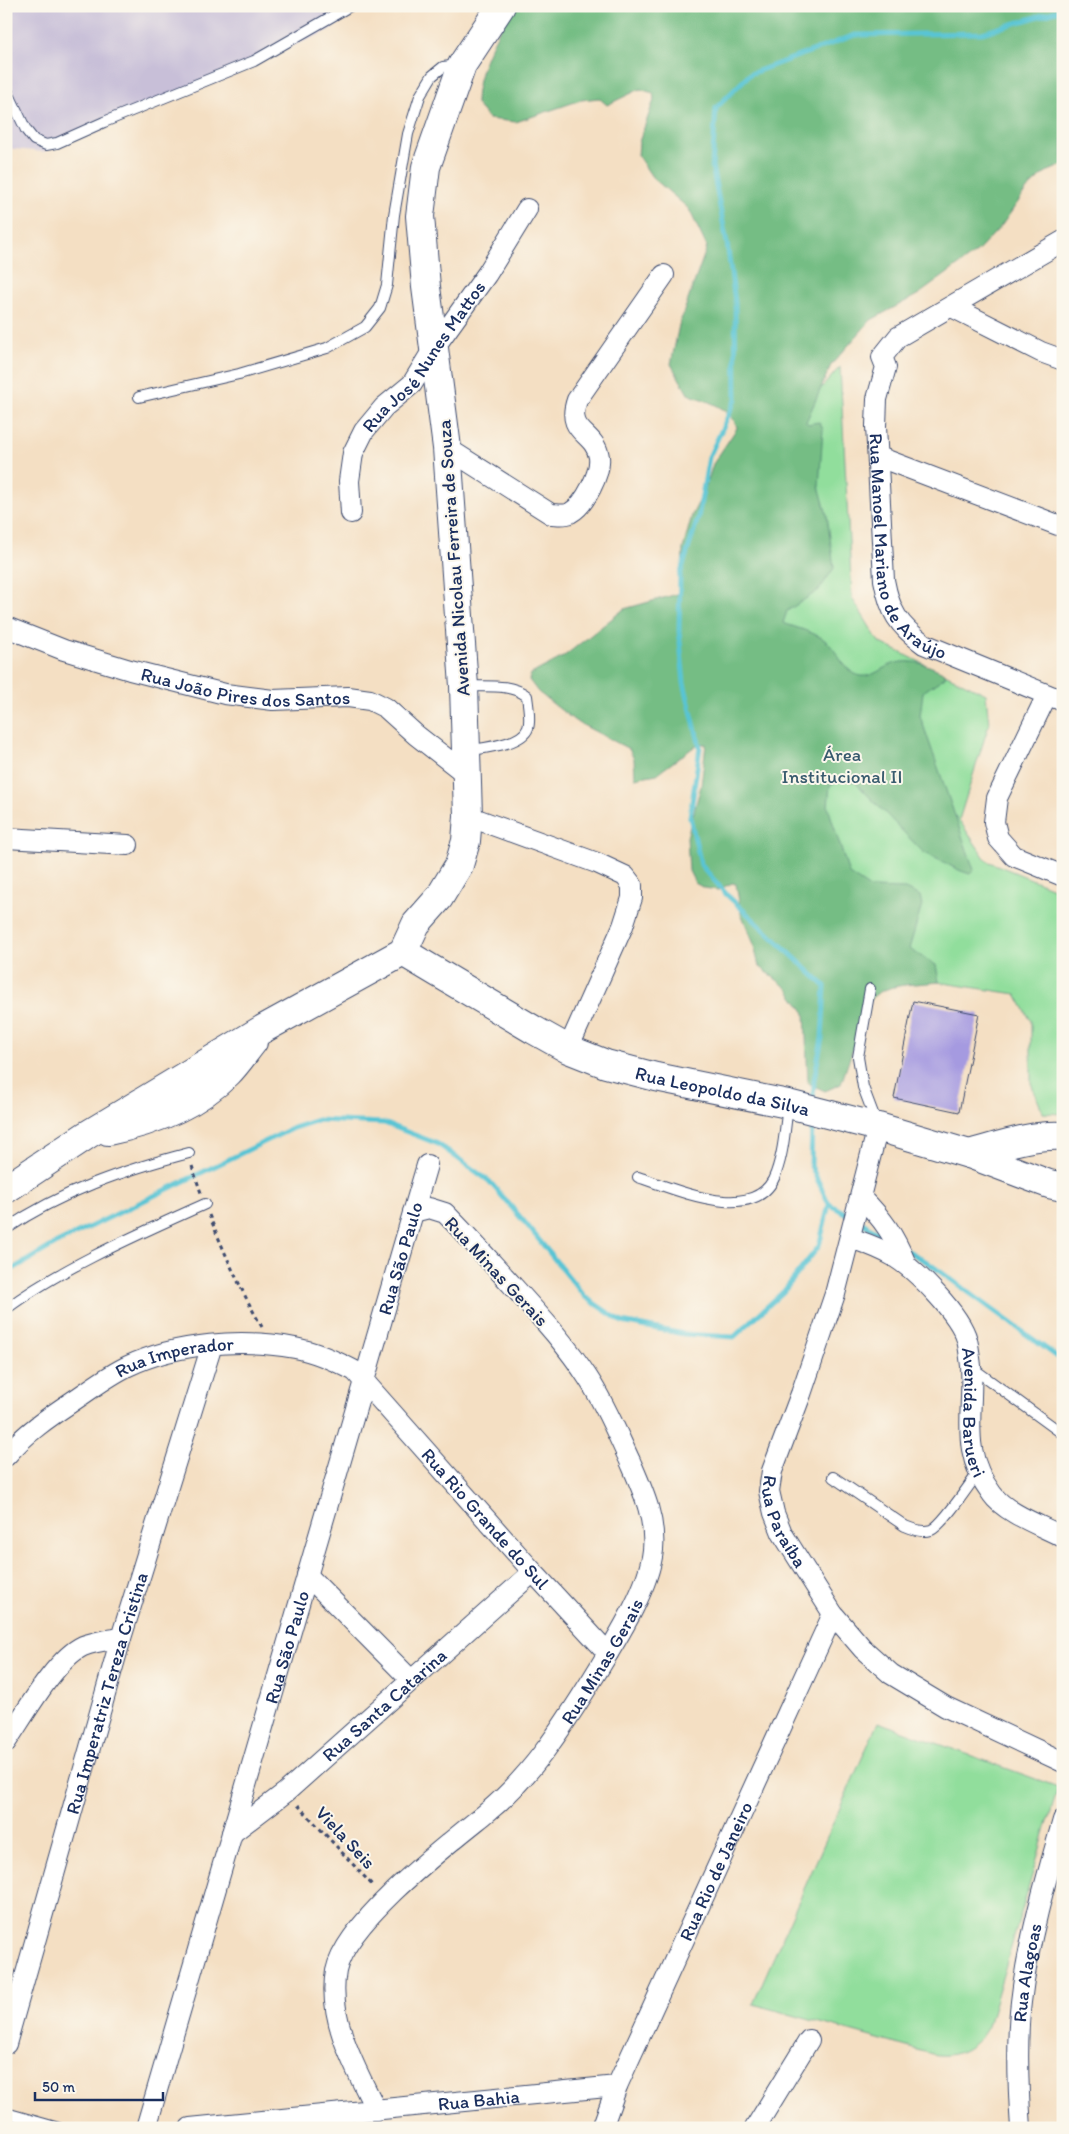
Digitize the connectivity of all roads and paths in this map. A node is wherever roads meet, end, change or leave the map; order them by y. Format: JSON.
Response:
{"nodes":[{"id":1,"x":350,"y":6,"type":"edge"},
{"id":2,"x":501,"y":6,"type":"edge"},
{"id":3,"x":462,"y":65,"type":"junction"},
{"id":4,"x":6,"y":88,"type":"edge"},
{"id":5,"x":528,"y":209,"type":"dead end"},
{"id":6,"x":1063,"y":241,"type":"edge"},
{"id":7,"x":664,"y":275,"type":"dead end"},
{"id":8,"x":952,"y":307,"type":"junction"},
{"id":9,"x":434,"y":348,"type":"junction"},
{"id":10,"x":1063,"y":360,"type":"edge"},
{"id":11,"x":139,"y":397,"type":"dead end"},
{"id":12,"x":447,"y":448,"type":"junction"},
{"id":13,"x":878,"y":457,"type":"junction"},
{"id":14,"x":351,"y":513,"type":"dead end"},
{"id":15,"x":1063,"y":528,"type":"edge"},
{"id":16,"x":6,"y":627,"type":"edge"},
{"id":17,"x":464,"y":686,"type":"junction"},
{"id":18,"x":1055,"y":698,"type":"edge"},
{"id":19,"x":466,"y":763,"type":"junction"},
{"id":20,"x":468,"y":816,"type":"junction"},
{"id":21,"x":6,"y":838,"type":"edge"},
{"id":22,"x":128,"y":845,"type":"dead end"},
{"id":23,"x":1063,"y":876,"type":"edge"},
{"id":24,"x":403,"y":952,"type":"junction"},
{"id":25,"x":870,"y":989,"type":"dead end"},
{"id":26,"x":568,"y":1049,"type":"junction"},
{"id":27,"x":788,"y":1104,"type":"junction"},
{"id":28,"x":878,"y":1127,"type":"junction"},
{"id":29,"x":1063,"y":1136,"type":"edge"},
{"id":30,"x":188,"y":1153,"type":"joint"},
{"id":31,"x":969,"y":1154,"type":"junction"},
{"id":32,"x":427,"y":1165,"type":"dead end"},
{"id":33,"x":638,"y":1177,"type":"dead end"},
{"id":34,"x":1063,"y":1187,"type":"edge"},
{"id":35,"x":6,"y":1189,"type":"edge"},
{"id":36,"x":861,"y":1198,"type":"junction"},
{"id":37,"x":205,"y":1204,"type":"junction"},
{"id":38,"x":413,"y":1212,"type":"junction"},
{"id":39,"x":6,"y":1229,"type":"edge"},
{"id":40,"x":851,"y":1238,"type":"junction"},
{"id":41,"x":906,"y":1264,"type":"junction"},
{"id":42,"x":6,"y":1309,"type":"edge"},
{"id":43,"x":212,"y":1345,"type":"junction"},
{"id":44,"x":272,"y":1345,"type":"junction"},
{"id":45,"x":971,"y":1367,"type":"junction"},
{"id":46,"x":364,"y":1382,"type":"junction"},
{"id":47,"x":1063,"y":1434,"type":"edge"},
{"id":48,"x":6,"y":1456,"type":"edge"},
{"id":49,"x":978,"y":1473,"type":"junction"},
{"id":50,"x":833,"y":1477,"type":"dead end"},
{"id":51,"x":1063,"y":1537,"type":"edge"},
{"id":52,"x":533,"y":1572,"type":"junction"},
{"id":53,"x":307,"y":1575,"type":"junction"},
{"id":54,"x":833,"y":1614,"type":"junction"},
{"id":55,"x":121,"y":1638,"type":"junction"},
{"id":56,"x":608,"y":1653,"type":"junction"},
{"id":57,"x":411,"y":1680,"type":"junction"},
{"id":58,"x":6,"y":1742,"type":"edge"},
{"id":59,"x":1063,"y":1762,"type":"edge"},
{"id":60,"x":286,"y":1792,"type":"junction"},
{"id":61,"x":1063,"y":1820,"type":"edge"},
{"id":62,"x":232,"y":1833,"type":"junction"},
{"id":63,"x":386,"y":1900,"type":"junction"},
{"id":64,"x":809,"y":2040,"type":"dead end"},
{"id":65,"x":6,"y":2044,"type":"edge"},
{"id":66,"x":617,"y":2086,"type":"junction"},
{"id":67,"x":376,"y":2110,"type":"junction"},
{"id":68,"x":6,"y":2112,"type":"edge"},
{"id":69,"x":59,"y":2128,"type":"edge"},
{"id":70,"x":146,"y":2128,"type":"edge"},
{"id":71,"x":190,"y":2128,"type":"edge"},
{"id":72,"x":602,"y":2128,"type":"edge"},
{"id":73,"x":755,"y":2128,"type":"edge"},
{"id":74,"x":1021,"y":2128,"type":"edge"}],
"edges":[{"from":1,"to":4,"type":"lane"},
{"from":2,"to":3,"type":"street","name":"Avenida Nicolau Ferreira de Souza"},
{"from":3,"to":9,"type":"street","name":"Avenida Nicolau Ferreira de Souza"},
{"from":3,"to":11,"type":"lane"},
{"from":5,"to":9,"type":"street","name":"Rua José Nunes Mattos"},
{"from":6,"to":8,"type":"street"},
{"from":7,"to":12,"type":"street"},
{"from":8,"to":10,"type":"street"},
{"from":8,"to":13,"type":"street","name":"Rua Manoel Mariano de Araújo"},
{"from":9,"to":12,"type":"street","name":"Avenida Nicolau Ferreira de Souza"},
{"from":9,"to":14,"type":"street","name":"Rua José Nunes Mattos"},
{"from":12,"to":17,"type":"street","name":"Avenida Nicolau Ferreira de Souza"},
{"from":13,"to":15,"type":"street"},
{"from":13,"to":18,"type":"street","name":"Rua Manoel Mariano de Araújo"},
{"from":16,"to":19,"type":"street","name":"Rua João Pires dos Santos"},
{"from":17,"to":19,"type":"street","name":"Avenida Nicolau Ferreira de Souza"},
{"from":17,"to":19,"type":"lane"},
{"from":18,"to":23,"type":"street"},
{"from":19,"to":20,"type":"street","name":"Avenida Nicolau Ferreira de Souza"},
{"from":20,"to":24,"type":"street","name":"Avenida Nicolau Ferreira de Souza"},
{"from":20,"to":26,"type":"street"},
{"from":21,"to":22,"type":"street"},
{"from":24,"to":26,"type":"street","name":"Rua Leopoldo da Silva"},
{"from":24,"to":35,"type":"street"},
{"from":25,"to":28,"type":"lane"},
{"from":26,"to":27,"type":"street","name":"Rua Leopoldo da Silva"},
{"from":27,"to":28,"type":"street","name":"Rua Leopoldo da Silva"},
{"from":27,"to":33,"type":"lane"},
{"from":28,"to":31,"type":"street","name":"Rua Leopoldo da Silva"},
{"from":28,"to":36,"type":"street","name":"Rua Paraíba"},
{"from":29,"to":31,"type":"street"},
{"from":30,"to":37,"type":"path"},
{"from":30,"to":39,"type":"lane"},
{"from":31,"to":34,"type":"street","name":"Rua Leopoldo da Silva"},
{"from":32,"to":38,"type":"street","name":"Rua São Paulo"},
{"from":36,"to":40,"type":"street","name":"Rua Paraíba"},
{"from":36,"to":41,"type":"street","name":"Avenida Barueri"},
{"from":37,"to":42,"type":"lane"},
{"from":37,"to":44,"type":"path"},
{"from":38,"to":46,"type":"street","name":"Rua São Paulo"},
{"from":38,"to":56,"type":"street","name":"Rua Minas Gerais"},
{"from":40,"to":41,"type":"street","name":"Avenida Barueri"},
{"from":40,"to":54,"type":"street","name":"Rua Paraíba"},
{"from":41,"to":45,"type":"street","name":"Avenida Barueri"},
{"from":43,"to":44,"type":"street","name":"Rua Imperador"},
{"from":43,"to":48,"type":"street","name":"Rua Imperador"},
{"from":43,"to":55,"type":"street","name":"Rua Imperatriz Tereza Cristina"},
{"from":44,"to":46,"type":"street","name":"Rua Imperador"},
{"from":45,"to":47,"type":"lane"},
{"from":45,"to":49,"type":"street","name":"Avenida Barueri"},
{"from":46,"to":52,"type":"street","name":"Rua Rio Grande do Sul"},
{"from":46,"to":53,"type":"street","name":"Rua São Paulo"},
{"from":49,"to":50,"type":"lane"},
{"from":49,"to":51,"type":"street","name":"Avenida Barueri"},
{"from":52,"to":56,"type":"street","name":"Rua Rio Grande do Sul"},
{"from":52,"to":57,"type":"street","name":"Rua Santa Catarina"},
{"from":53,"to":57,"type":"street"},
{"from":53,"to":62,"type":"street","name":"Rua São Paulo"},
{"from":54,"to":59,"type":"street","name":"Rua Paraíba"},
{"from":54,"to":66,"type":"street","name":"Rua Rio de Janeiro"},
{"from":55,"to":58,"type":"street"},
{"from":55,"to":65,"type":"street","name":"Rua Imperatriz Tereza Cristina"},
{"from":56,"to":63,"type":"street","name":"Rua Minas Gerais"},
{"from":57,"to":60,"type":"street","name":"Rua Santa Catarina"},
{"from":60,"to":62,"type":"street","name":"Rua Santa Catarina"},
{"from":60,"to":63,"type":"path","name":"Viela Seis"},
{"from":61,"to":74,"type":"street","name":"Rua Alagoas"},
{"from":62,"to":70,"type":"street","name":"Rua São Paulo"},
{"from":63,"to":67,"type":"street","name":"Rua Minas Gerais"},
{"from":64,"to":73,"type":"street"},
{"from":66,"to":67,"type":"street","name":"Rua Bahia"},
{"from":66,"to":72,"type":"street","name":"Rua Rio de Janeiro"},
{"from":67,"to":71,"type":"street","name":"Rua Bahia"},
{"from":68,"to":69,"type":"lane"}]}
